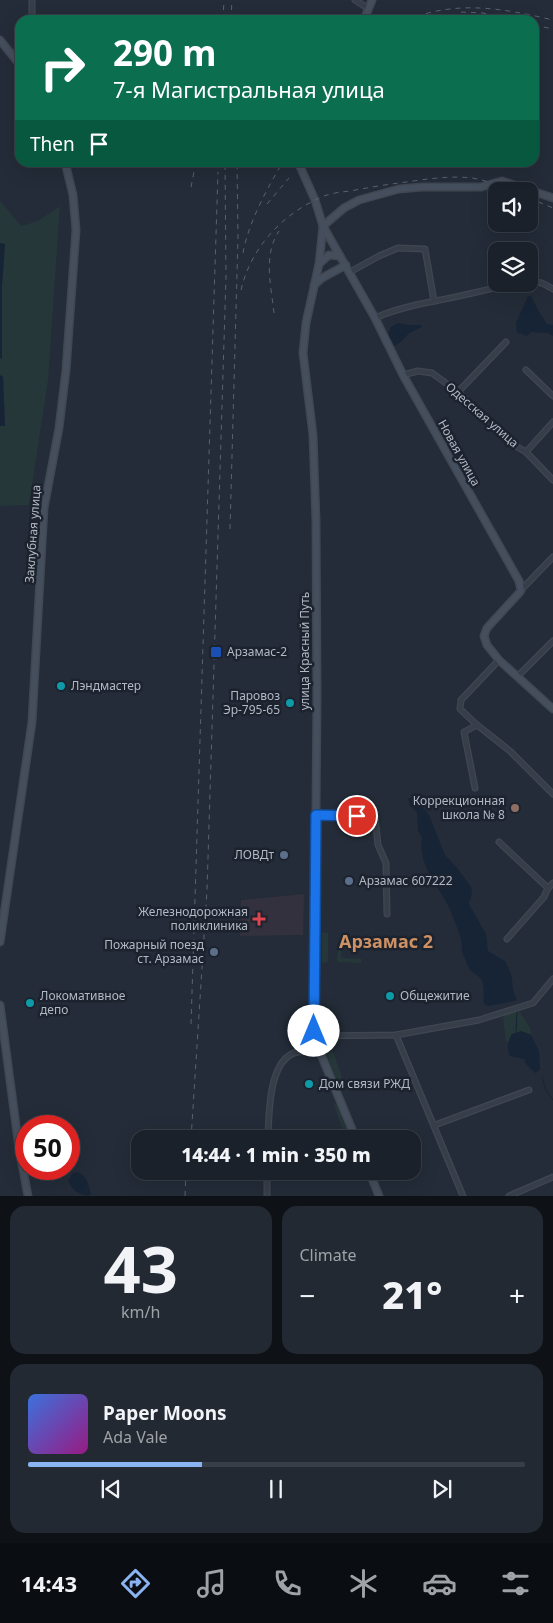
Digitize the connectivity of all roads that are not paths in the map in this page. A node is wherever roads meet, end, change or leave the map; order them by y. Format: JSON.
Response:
{"nodes":[{"id":1,"x":32,"y":0,"type":"edge"},
{"id":2,"x":355,"y":0,"type":"edge"},
{"id":3,"x":372,"y":0,"type":"edge"},
{"id":4,"x":369,"y":9,"type":"junction"},
{"id":5,"x":32,"y":15,"type":"edge"},
{"id":6,"x":366,"y":15,"type":"edge"},
{"id":7,"x":0,"y":40,"type":"edge"},
{"id":8,"x":13,"y":55,"type":"joint"},
{"id":9,"x":15,"y":58,"type":"edge"},
{"id":10,"x":66,"y":167,"type":"edge"},
{"id":11,"x":300,"y":167,"type":"edge"},
{"id":12,"x":553,"y":198,"type":"edge"},
{"id":13,"x":323,"y":226,"type":"junction"},
{"id":14,"x":340,"y":256,"type":"junction"},
{"id":15,"x":319,"y":264,"type":"junction"},
{"id":16,"x":346,"y":265,"type":"junction"},
{"id":17,"x":350,"y":272,"type":"junction"},
{"id":18,"x":538,"y":282,"type":"edge"},
{"id":19,"x":314,"y":285,"type":"junction"},
{"id":20,"x":488,"y":289,"type":"edge"},
{"id":21,"x":553,"y":289,"type":"edge"},
{"id":22,"x":434,"y":301,"type":"junction"},
{"id":23,"x":375,"y":318,"type":"junction"},
{"id":24,"x":506,"y":342,"type":"dead end"},
{"id":25,"x":526,"y":370,"type":"dead end"},
{"id":26,"x":403,"y":375,"type":"junction"},
{"id":27,"x":458,"y":392,"type":"junction"},
{"id":28,"x":553,"y":396,"type":"edge"},
{"id":29,"x":553,"y":422,"type":"edge"},
{"id":30,"x":526,"y":452,"type":"junction"},
{"id":31,"x":553,"y":480,"type":"edge"},
{"id":32,"x":553,"y":557,"type":"edge"},
{"id":33,"x":548,"y":562,"type":"junction"},
{"id":34,"x":553,"y":567,"type":"edge"},
{"id":35,"x":521,"y":590,"type":"junction"},
{"id":36,"x":553,"y":641,"type":"edge"},
{"id":37,"x":499,"y":660,"type":"junction"},
{"id":38,"x":518,"y":676,"type":"junction"},
{"id":39,"x":553,"y":708,"type":"edge"},
{"id":40,"x":477,"y":725,"type":"junction"},
{"id":41,"x":475,"y":788,"type":"dead end"},
{"id":42,"x":553,"y":794,"type":"edge"},
{"id":43,"x":316,"y":815,"type":"junction"},
{"id":44,"x":499,"y":842,"type":"dead end"},
{"id":45,"x":553,"y":883,"type":"edge"},
{"id":46,"x":548,"y":888,"type":"junction"},
{"id":47,"x":387,"y":914,"type":"dead end"},
{"id":48,"x":507,"y":939,"type":"dead end"},
{"id":49,"x":0,"y":942,"type":"edge"},
{"id":50,"x":553,"y":979,"type":"edge"},
{"id":51,"x":0,"y":1005,"type":"edge"},
{"id":52,"x":314,"y":1027,"type":"junction"},
{"id":53,"x":396,"y":1035,"type":"junction"},
{"id":54,"x":315,"y":1036,"type":"junction"},
{"id":55,"x":1,"y":1038,"type":"edge"},
{"id":56,"x":298,"y":1052,"type":"junction"},
{"id":57,"x":320,"y":1052,"type":"junction"},
{"id":58,"x":529,"y":1090,"type":"dead end"},
{"id":59,"x":435,"y":1125,"type":"junction"},
{"id":60,"x":268,"y":1130,"type":"edge"},
{"id":61,"x":352,"y":1130,"type":"edge"},
{"id":62,"x":553,"y":1177,"type":"edge"},
{"id":63,"x":267,"y":1180,"type":"edge"},
{"id":64,"x":373,"y":1180,"type":"edge"},
{"id":65,"x":28,"y":1196,"type":"edge"},
{"id":66,"x":266,"y":1196,"type":"edge"},
{"id":67,"x":379,"y":1196,"type":"edge"},
{"id":68,"x":463,"y":1196,"type":"edge"},
{"id":69,"x":509,"y":1196,"type":"edge"}],
"edges":[{"from":1,"to":5,"type":"street"},
{"from":2,"to":4,"type":"street"},
{"from":3,"to":4,"type":"main road"},
{"from":4,"to":6,"type":"main road"},
{"from":7,"to":8,"type":"main road"},
{"from":8,"to":9,"type":"main road"},
{"from":10,"to":49,"type":"main road","name":"Заклубная улица"},
{"from":11,"to":13,"type":"main road","name":"улица Красный Путь"},
{"from":12,"to":13,"type":"main road"},
{"from":13,"to":14,"type":"main road","name":"Новая улица"},
{"from":13,"to":15,"type":"main road","name":"улица Красный Путь"},
{"from":14,"to":15,"type":"main road"},
{"from":14,"to":16,"type":"main road","name":"Новая улица"},
{"from":15,"to":19,"type":"main road","name":"улица Красный Путь"},
{"from":16,"to":17,"type":"main road","name":"Новая улица"},
{"from":16,"to":19,"type":"main road"},
{"from":17,"to":22,"type":"street"},
{"from":17,"to":23,"type":"main road","name":"Новая улица"},
{"from":18,"to":21,"type":"street"},
{"from":19,"to":43,"type":"main road","name":"улица Красный Путь"},
{"from":20,"to":22,"type":"street"},
{"from":22,"to":23,"type":"street"},
{"from":23,"to":26,"type":"main road","name":"Новая улица"},
{"from":24,"to":27,"type":"street"},
{"from":25,"to":28,"type":"street"},
{"from":26,"to":27,"type":"street","name":"Одесская улица"},
{"from":26,"to":35,"type":"main road","name":"Новая улица"},
{"from":27,"to":30,"type":"street","name":"Одесская улица"},
{"from":29,"to":30,"type":"street"},
{"from":30,"to":31,"type":"street","name":"Одесская улица"},
{"from":32,"to":33,"type":"street"},
{"from":33,"to":34,"type":"street"},
{"from":33,"to":35,"type":"street"},
{"from":35,"to":37,"type":"main road"},
{"from":36,"to":38,"type":"street"},
{"from":37,"to":38,"type":"main road"},
{"from":37,"to":40,"type":"street"},
{"from":38,"to":39,"type":"main road"},
{"from":40,"to":41,"type":"street"},
{"from":40,"to":42,"type":"street"},
{"from":43,"to":47,"type":"street"},
{"from":43,"to":52,"type":"main road","name":"улица Красный Путь"},
{"from":44,"to":46,"type":"street"},
{"from":45,"to":46,"type":"street"},
{"from":46,"to":48,"type":"street"},
{"from":50,"to":53,"type":"street"},
{"from":51,"to":55,"type":"main road"},
{"from":52,"to":54,"type":"main road","name":"улица Красный Путь"},
{"from":52,"to":56,"type":"street"},
{"from":53,"to":54,"type":"street"},
{"from":53,"to":59,"type":"street"},
{"from":54,"to":57,"type":"main road","name":"улица Красный Путь"},
{"from":55,"to":65,"type":"main road"},
{"from":56,"to":57,"type":"street"},
{"from":56,"to":60,"type":"street"},
{"from":57,"to":61,"type":"main road","name":"улица Красный Путь"},
{"from":58,"to":59,"type":"street"},
{"from":59,"to":68,"type":"street"},
{"from":62,"to":69,"type":"street"},
{"from":63,"to":66,"type":"street"},
{"from":64,"to":67,"type":"main road"}]}
